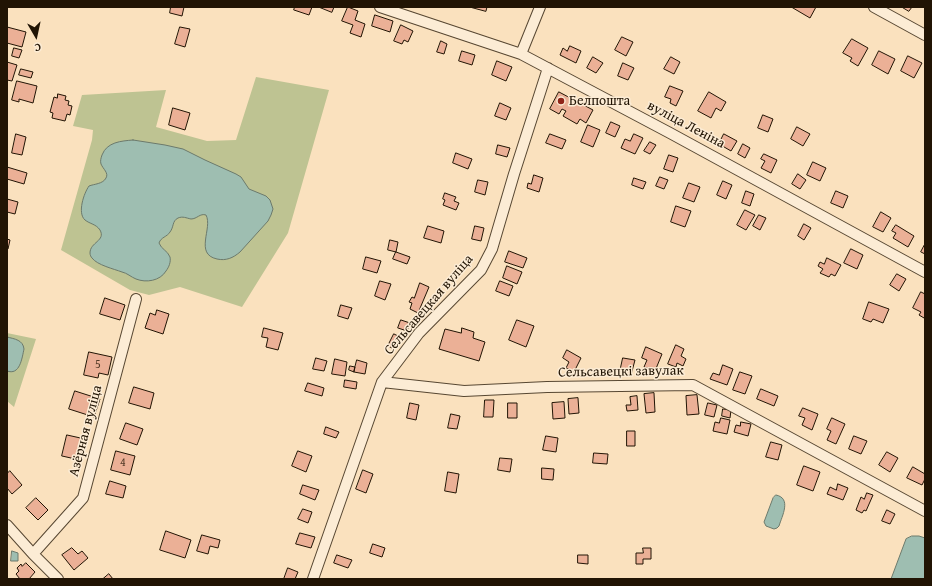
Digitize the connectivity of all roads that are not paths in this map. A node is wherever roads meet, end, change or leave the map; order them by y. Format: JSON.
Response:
{"nodes":[{"id":1,"x":380,"y":7,"type":"edge"},
{"id":2,"x":540,"y":7,"type":"edge"},
{"id":3,"x":874,"y":7,"type":"edge"},
{"id":4,"x":925,"y":35,"type":"edge"},
{"id":5,"x":521,"y":54,"type":"junction"},
{"id":6,"x":548,"y":68,"type":"junction"},
{"id":7,"x":925,"y":272,"type":"edge"},
{"id":8,"x":136,"y":299,"type":"dead end"},
{"id":9,"x":382,"y":382,"type":"junction"},
{"id":10,"x":925,"y":511,"type":"edge"},
{"id":11,"x":7,"y":525,"type":"edge"},
{"id":12,"x":33,"y":554,"type":"junction"},
{"id":13,"x":58,"y":579,"type":"edge"},
{"id":14,"x":313,"y":579,"type":"edge"}],
"edges":[{"from":1,"to":5,"type":"street","name":"вуліца Леніна"},
{"from":2,"to":5,"type":"street"},
{"from":3,"to":4,"type":"street"},
{"from":5,"to":6,"type":"street","name":"вуліца Леніна"},
{"from":6,"to":7,"type":"street","name":"вуліца Леніна"},
{"from":6,"to":9,"type":"street","name":"Сельсавецкая вуліца"},
{"from":8,"to":12,"type":"street","name":"Азёрная вуліца"},
{"from":9,"to":10,"type":"street","name":"Сельсавецкі завулак"},
{"from":9,"to":14,"type":"street","name":"Сельсавецкая вуліца"},
{"from":11,"to":12,"type":"street"},
{"from":12,"to":13,"type":"street"}]}
